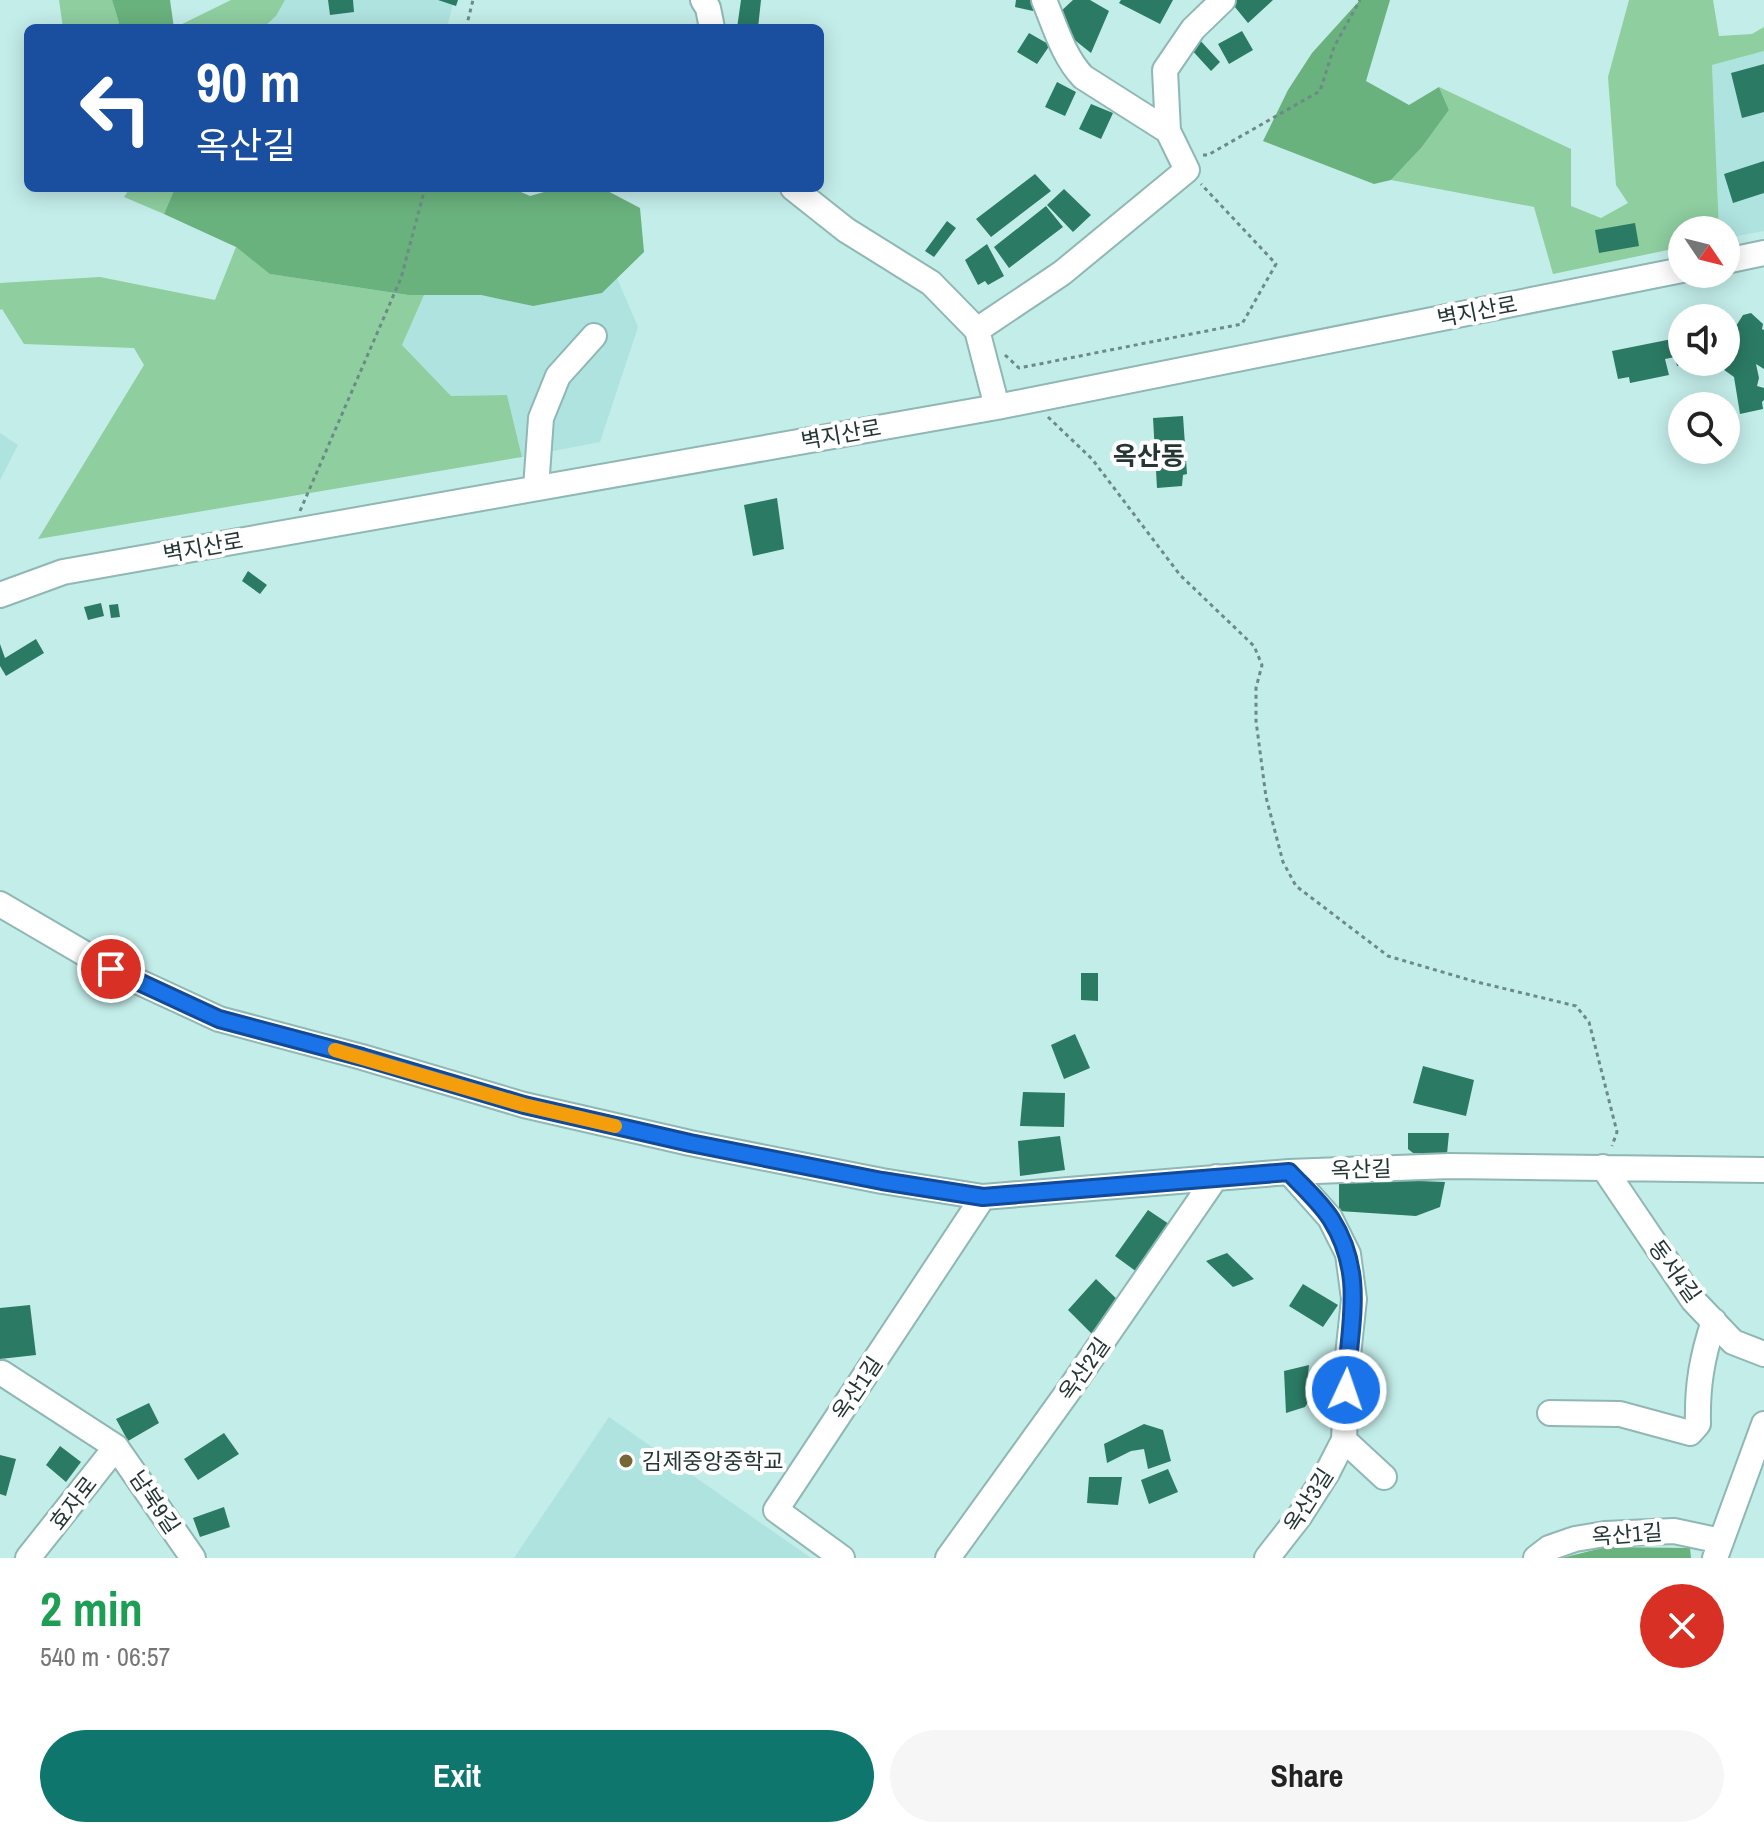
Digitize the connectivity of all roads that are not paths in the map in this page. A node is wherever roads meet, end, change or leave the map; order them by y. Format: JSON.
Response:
{"nodes":[{"id":1,"x":1044,"y":0,"type":"edge"},
{"id":2,"x":1223,"y":0,"type":"edge"},
{"id":3,"x":1168,"y":131,"type":"junction"},
{"id":4,"x":798,"y":192,"type":"edge"},
{"id":5,"x":1764,"y":253,"type":"edge"},
{"id":6,"x":1740,"y":258,"type":"edge"},
{"id":7,"x":1668,"y":273,"type":"edge"},
{"id":8,"x":977,"y":330,"type":"junction"},
{"id":9,"x":594,"y":336,"type":"dead end"},
{"id":10,"x":997,"y":407,"type":"junction"},
{"id":11,"x":536,"y":488,"type":"junction"},
{"id":12,"x":0,"y":595,"type":"edge"},
{"id":13,"x":0,"y":904,"type":"edge"},
{"id":14,"x":1603,"y":1167,"type":"junction"},
{"id":15,"x":1764,"y":1170,"type":"edge"},
{"id":16,"x":1289,"y":1172,"type":"junction"},
{"id":17,"x":1216,"y":1177,"type":"junction"},
{"id":18,"x":983,"y":1197,"type":"junction"},
{"id":19,"x":1714,"y":1321,"type":"junction"},
{"id":20,"x":1764,"y":1354,"type":"edge"},
{"id":21,"x":0,"y":1374,"type":"edge"},
{"id":22,"x":1550,"y":1413,"type":"dead end"},
{"id":23,"x":1764,"y":1424,"type":"edge"},
{"id":24,"x":1344,"y":1440,"type":"junction"},
{"id":25,"x":116,"y":1447,"type":"junction"},
{"id":26,"x":1384,"y":1477,"type":"dead end"},
{"id":27,"x":1718,"y":1549,"type":"edge"},
{"id":28,"x":28,"y":1558,"type":"edge"},
{"id":29,"x":193,"y":1558,"type":"edge"},
{"id":30,"x":842,"y":1558,"type":"edge"},
{"id":31,"x":948,"y":1558,"type":"edge"},
{"id":32,"x":1267,"y":1558,"type":"edge"},
{"id":33,"x":1536,"y":1558,"type":"edge"}],
"edges":[{"from":1,"to":3,"type":"street"},
{"from":2,"to":3,"type":"street"},
{"from":3,"to":8,"type":"street"},
{"from":4,"to":8,"type":"street"},
{"from":5,"to":6,"type":"street"},
{"from":7,"to":10,"type":"street","name":"벽지산로"},
{"from":8,"to":10,"type":"street"},
{"from":9,"to":11,"type":"street"},
{"from":10,"to":11,"type":"street","name":"벽지산로"},
{"from":11,"to":12,"type":"street","name":"벽지산로"},
{"from":13,"to":18,"type":"street","name":"옥산길"},
{"from":14,"to":15,"type":"street","name":"옥산길"},
{"from":14,"to":16,"type":"street","name":"옥산길"},
{"from":14,"to":19,"type":"street","name":"동서4길"},
{"from":16,"to":17,"type":"street","name":"옥산길"},
{"from":16,"to":24,"type":"street","name":"옥산3길"},
{"from":17,"to":18,"type":"street","name":"옥산길"},
{"from":17,"to":31,"type":"street","name":"옥산2길"},
{"from":18,"to":30,"type":"street","name":"옥산1길"},
{"from":19,"to":20,"type":"street","name":"동서4길"},
{"from":19,"to":22,"type":"street"},
{"from":21,"to":25,"type":"street"},
{"from":23,"to":27,"type":"street"},
{"from":24,"to":26,"type":"street"},
{"from":24,"to":32,"type":"street","name":"옥산3길"},
{"from":25,"to":28,"type":"street","name":"효자로"},
{"from":25,"to":29,"type":"street","name":"남북9길"},
{"from":27,"to":33,"type":"street","name":"옥산1길"}]}
